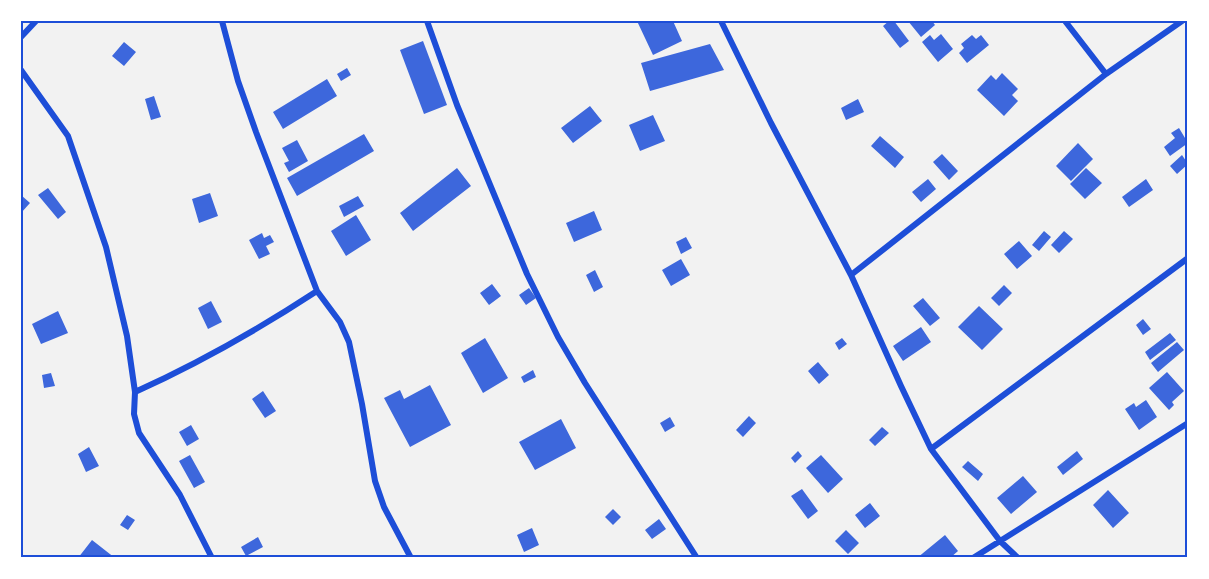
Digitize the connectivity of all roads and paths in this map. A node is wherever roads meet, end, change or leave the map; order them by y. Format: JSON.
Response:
{"nodes":[{"id":1,"x":36,"y":21,"type":"edge"},
{"id":2,"x":222,"y":21,"type":"edge"},
{"id":3,"x":427,"y":21,"type":"edge"},
{"id":4,"x":721,"y":21,"type":"edge"},
{"id":5,"x":1065,"y":21,"type":"edge"},
{"id":6,"x":1182,"y":21,"type":"edge"},
{"id":7,"x":21,"y":37,"type":"edge"},
{"id":8,"x":21,"y":70,"type":"edge"},
{"id":9,"x":1106,"y":74,"type":"junction"},
{"id":10,"x":1188,"y":258,"type":"edge"},
{"id":11,"x":851,"y":275,"type":"junction"},
{"id":12,"x":316,"y":291,"type":"junction"},
{"id":13,"x":135,"y":392,"type":"junction"},
{"id":14,"x":1188,"y":423,"type":"edge"},
{"id":15,"x":931,"y":449,"type":"junction"},
{"id":16,"x":1000,"y":541,"type":"junction"},
{"id":17,"x":212,"y":558,"type":"edge"},
{"id":18,"x":411,"y":558,"type":"edge"},
{"id":19,"x":697,"y":558,"type":"edge"},
{"id":20,"x":973,"y":558,"type":"edge"},
{"id":21,"x":1018,"y":558,"type":"edge"}],
"edges":[{"from":1,"to":7,"type":"street"},
{"from":2,"to":12,"type":"street"},
{"from":3,"to":19,"type":"street"},
{"from":4,"to":11,"type":"street"},
{"from":5,"to":9,"type":"street"},
{"from":6,"to":9,"type":"street"},
{"from":8,"to":13,"type":"street"},
{"from":9,"to":11,"type":"street"},
{"from":10,"to":15,"type":"street"},
{"from":11,"to":15,"type":"street"},
{"from":12,"to":13,"type":"street"},
{"from":12,"to":18,"type":"street"},
{"from":13,"to":17,"type":"street"},
{"from":14,"to":16,"type":"street"},
{"from":15,"to":16,"type":"street"},
{"from":16,"to":20,"type":"street"},
{"from":16,"to":21,"type":"street"}]}
